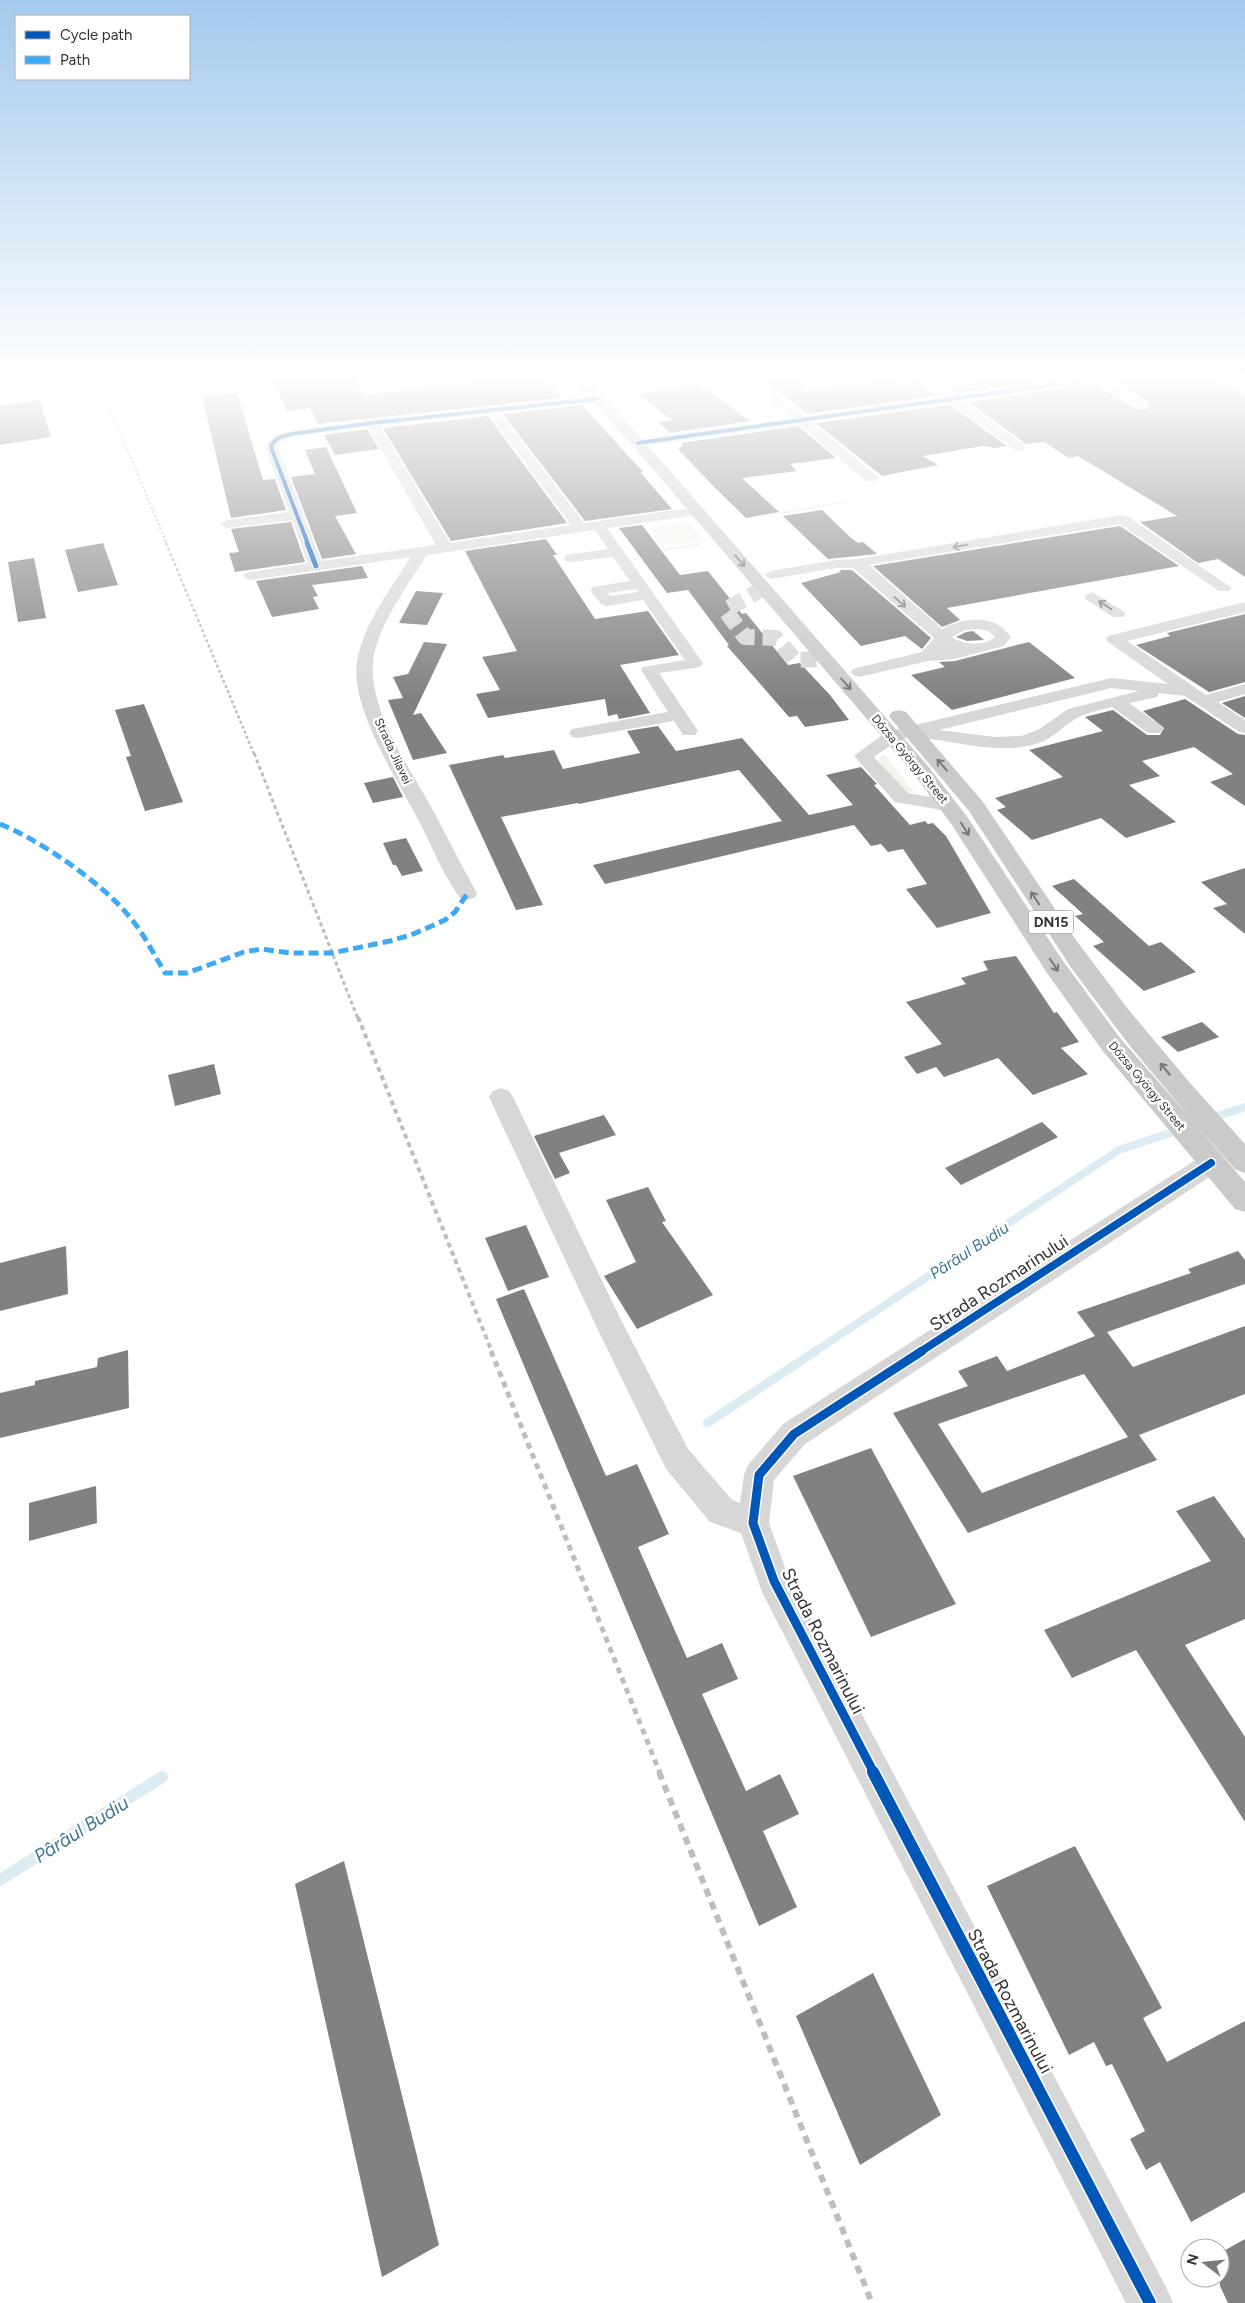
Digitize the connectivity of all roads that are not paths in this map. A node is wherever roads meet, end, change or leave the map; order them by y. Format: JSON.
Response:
{"nodes":[{"id":1,"x":287,"y":485,"type":"edge"},
{"id":2,"x":408,"y":485,"type":"edge"},
{"id":3,"x":548,"y":485,"type":"edge"},
{"id":4,"x":675,"y":485,"type":"edge"},
{"id":5,"x":697,"y":511,"type":"junction"},
{"id":6,"x":298,"y":515,"type":"junction"},
{"id":7,"x":645,"y":522,"type":"junction"},
{"id":8,"x":227,"y":524,"type":"dead end"},
{"id":9,"x":598,"y":525,"type":"junction"},
{"id":10,"x":729,"y":526,"type":"dead end"},
{"id":11,"x":580,"y":528,"type":"junction"},
{"id":12,"x":445,"y":548,"type":"junction"},
{"id":13,"x":422,"y":551,"type":"junction"},
{"id":14,"x":618,"y":552,"type":"junction"},
{"id":15,"x":571,"y":558,"type":"dead end"},
{"id":16,"x":857,"y":563,"type":"junction"},
{"id":17,"x":316,"y":566,"type":"junction"},
{"id":18,"x":771,"y":574,"type":"junction"},
{"id":19,"x":250,"y":576,"type":"dead end"},
{"id":20,"x":1224,"y":588,"type":"dead end"},
{"id":21,"x":1092,"y":597,"type":"dead end"},
{"id":22,"x":1245,"y":607,"type":"edge"},
{"id":23,"x":1118,"y":614,"type":"dead end"},
{"id":24,"x":943,"y":639,"type":"junction"},
{"id":25,"x":833,"y":643,"type":"dead end"},
{"id":26,"x":978,"y":648,"type":"junction"},
{"id":27,"x":1132,"y":652,"type":"junction"},
{"id":28,"x":928,"y":656,"type":"junction"},
{"id":29,"x":846,"y":658,"type":"dead end"},
{"id":30,"x":865,"y":679,"type":"joint"},
{"id":31,"x":1111,"y":683,"type":"junction"},
{"id":32,"x":1245,"y":690,"type":"edge"},
{"id":33,"x":1189,"y":691,"type":"junction"},
{"id":34,"x":1151,"y":693,"type":"dead end"},
{"id":35,"x":1204,"y":701,"type":"junction"},
{"id":36,"x":1116,"y":702,"type":"junction"},
{"id":37,"x":889,"y":705,"type":"dead end"},
{"id":38,"x":678,"y":715,"type":"junction"},
{"id":39,"x":1245,"y":728,"type":"edge"},
{"id":40,"x":1154,"y":729,"type":"dead end"},
{"id":41,"x":689,"y":731,"type":"dead end"},
{"id":42,"x":578,"y":733,"type":"dead end"},
{"id":43,"x":903,"y":734,"type":"junction"},
{"id":44,"x":947,"y":805,"type":"junction"},
{"id":45,"x":467,"y":894,"type":"dead end"},
{"id":46,"x":502,"y":1097,"type":"dead end"},
{"id":47,"x":1227,"y":1153,"type":"edge"},
{"id":48,"x":1245,"y":1201,"type":"edge"},
{"id":49,"x":753,"y":1523,"type":"junction"},
{"id":50,"x":1150,"y":2303,"type":"edge"}],
"edges":[{"from":1,"to":6,"type":"street"},
{"from":2,"to":12,"type":"street"},
{"from":3,"to":11,"type":"street"},
{"from":4,"to":5,"type":"main road","name":"Dózsa György Street","number":"DN15"},
{"from":5,"to":7,"type":"street"},
{"from":5,"to":43,"type":"main road","name":"Dózsa György Street","number":"DN15","one_way":true},
{"from":6,"to":8,"type":"street"},
{"from":6,"to":17,"type":"street"},
{"from":7,"to":7,"type":"street"},
{"from":7,"to":9,"type":"street"},
{"from":9,"to":11,"type":"street"},
{"from":9,"to":14,"type":"street"},
{"from":10,"to":18,"type":"main road"},
{"from":11,"to":12,"type":"street"},
{"from":12,"to":13,"type":"street"},
{"from":13,"to":17,"type":"street"},
{"from":13,"to":45,"type":"street","name":"Strada Jilavei"},
{"from":14,"to":15,"type":"street"},
{"from":14,"to":38,"type":"street"},
{"from":16,"to":18,"type":"street"},
{"from":20,"to":16,"type":"street","one_way":true},
{"from":16,"to":24,"type":"street","one_way":true},
{"from":17,"to":19,"type":"street"},
{"from":18,"to":25,"type":"main road"},
{"from":23,"to":21,"type":"street","one_way":true},
{"from":22,"to":27,"type":"street"},
{"from":24,"to":26,"type":"street"},
{"from":24,"to":26,"type":"street"},
{"from":24,"to":28,"type":"street"},
{"from":26,"to":28,"type":"street"},
{"from":27,"to":31,"type":"street"},
{"from":27,"to":33,"type":"street"},
{"from":28,"to":30,"type":"street"},
{"from":29,"to":30,"type":"main road"},
{"from":31,"to":33,"type":"street"},
{"from":31,"to":43,"type":"street"},
{"from":32,"to":35,"type":"street"},
{"from":33,"to":35,"type":"street"},
{"from":34,"to":36,"type":"street"},
{"from":35,"to":39,"type":"street"},
{"from":36,"to":40,"type":"street"},
{"from":36,"to":43,"type":"street"},
{"from":37,"to":43,"type":"main road","name":"Dózsa György Street","number":"DN15"},
{"from":38,"to":41,"type":"street"},
{"from":38,"to":42,"type":"street"},
{"from":43,"to":44,"type":"main road","name":"Dózsa György Street","number":"DN15"},
{"from":43,"to":44,"type":"street"},
{"from":47,"to":43,"type":"main road","name":"Dózsa György Street","number":"DN15","one_way":true},
{"from":44,"to":47,"type":"main road","name":"Dózsa György Street","number":"DN15","one_way":true},
{"from":46,"to":49,"type":"street"},
{"from":47,"to":48,"type":"main road","number":"DN15"},
{"from":47,"to":49,"type":"street","name":"Strada Rozmarinului"},
{"from":49,"to":50,"type":"street","name":"Strada Rozmarinului"}]}
